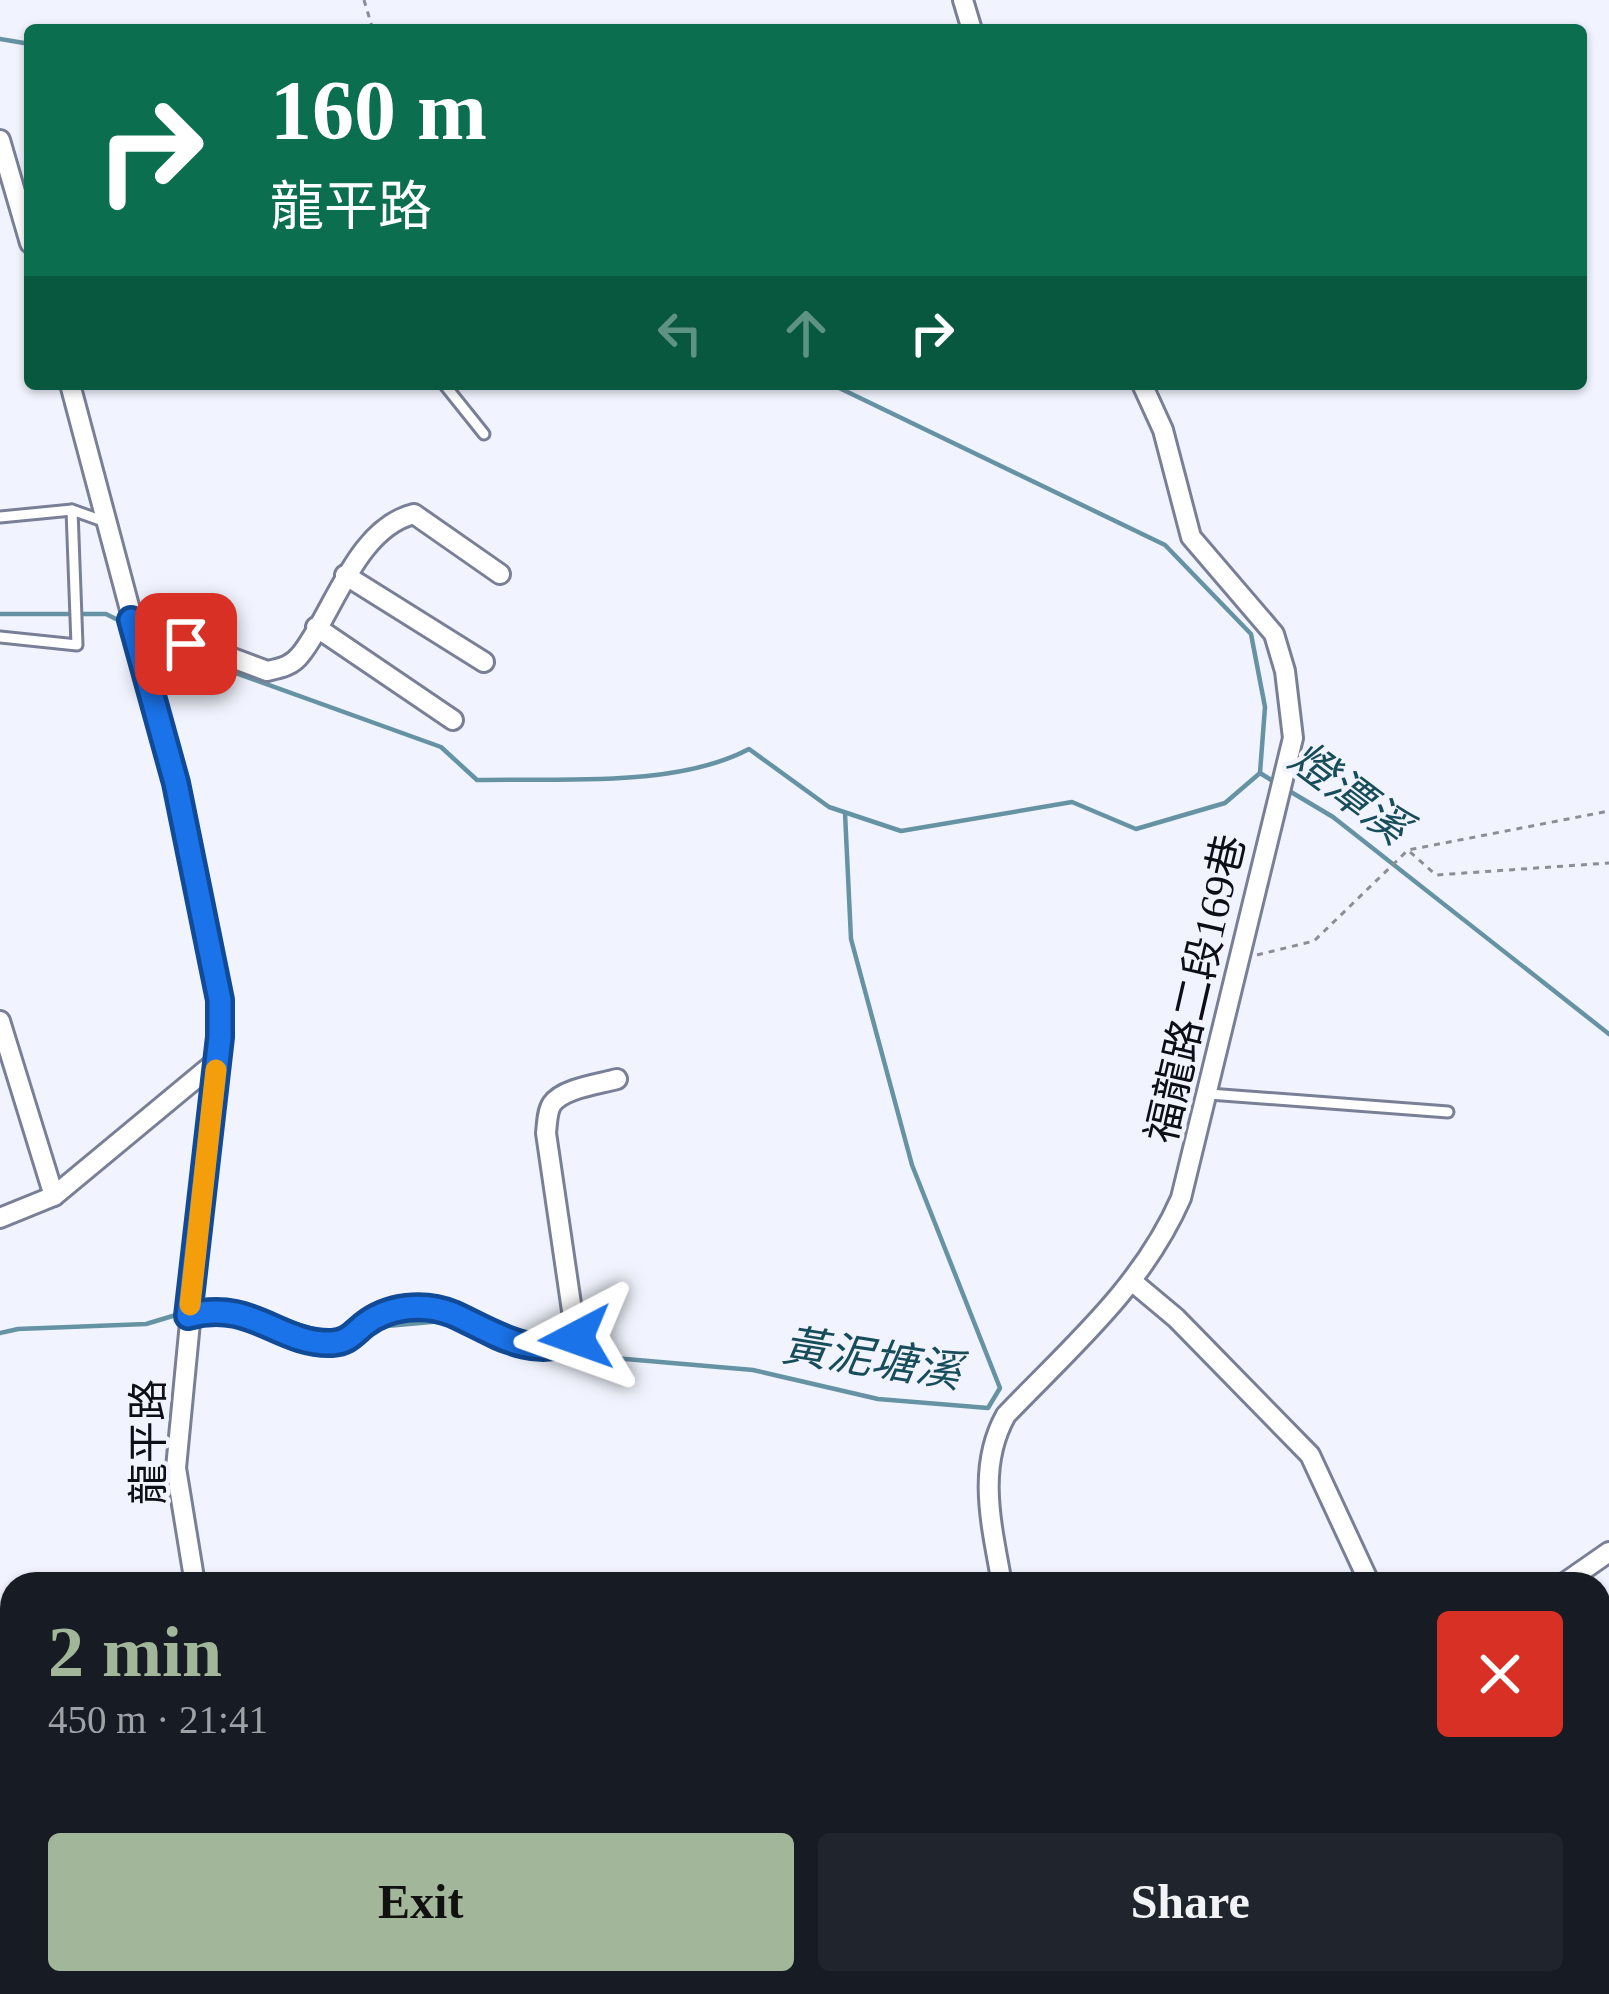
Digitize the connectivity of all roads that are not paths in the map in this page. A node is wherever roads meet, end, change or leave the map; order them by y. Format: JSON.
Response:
{"nodes":[{"id":1,"x":0,"y":140,"type":"edge"},
{"id":2,"x":24,"y":222,"type":"edge"},
{"id":3,"x":72,"y":390,"type":"edge"},
{"id":4,"x":449,"y":390,"type":"edge"},
{"id":5,"x":1145,"y":390,"type":"edge"},
{"id":6,"x":484,"y":434,"type":"dead end"},
{"id":7,"x":72,"y":510,"type":"junction"},
{"id":8,"x":0,"y":517,"type":"edge"},
{"id":9,"x":109,"y":523,"type":"junction"},
{"id":10,"x":500,"y":574,"type":"dead end"},
{"id":11,"x":344,"y":575,"type":"junction"},
{"id":12,"x":131,"y":620,"type":"junction"},
{"id":13,"x":316,"y":627,"type":"junction"},
{"id":14,"x":0,"y":637,"type":"edge"},
{"id":15,"x":484,"y":662,"type":"dead end"},
{"id":16,"x":453,"y":720,"type":"dead end"},
{"id":17,"x":0,"y":1021,"type":"edge"},
{"id":18,"x":218,"y":1060,"type":"junction"},
{"id":19,"x":617,"y":1079,"type":"dead end"},
{"id":20,"x":1209,"y":1094,"type":"junction"},
{"id":21,"x":1448,"y":1112,"type":"dead end"},
{"id":22,"x":54,"y":1196,"type":"junction"},
{"id":23,"x":0,"y":1218,"type":"edge"},
{"id":24,"x":1133,"y":1282,"type":"junction"},
{"id":25,"x":188,"y":1316,"type":"junction"},
{"id":26,"x":1609,"y":1552,"type":"edge"},
{"id":27,"x":192,"y":1572,"type":"edge"},
{"id":28,"x":1000,"y":1572,"type":"edge"},
{"id":29,"x":1364,"y":1572,"type":"edge"},
{"id":30,"x":1580,"y":1572,"type":"edge"}],
"edges":[{"from":1,"to":2,"type":"street"},
{"from":3,"to":9,"type":"street","name":"龍平路"},
{"from":4,"to":6,"type":"lane"},
{"from":5,"to":20,"type":"street","name":"福龍路二段169巷"},
{"from":7,"to":8,"type":"lane"},
{"from":7,"to":9,"type":"lane"},
{"from":7,"to":14,"type":"lane"},
{"from":9,"to":12,"type":"street","name":"龍平路"},
{"from":10,"to":11,"type":"street"},
{"from":11,"to":13,"type":"street"},
{"from":11,"to":15,"type":"street"},
{"from":12,"to":13,"type":"street"},
{"from":12,"to":18,"type":"street","name":"龍平路"},
{"from":13,"to":16,"type":"street"},
{"from":17,"to":22,"type":"street"},
{"from":18,"to":22,"type":"street"},
{"from":18,"to":25,"type":"street","name":"龍平路"},
{"from":19,"to":25,"type":"street"},
{"from":20,"to":21,"type":"lane"},
{"from":20,"to":24,"type":"street","name":"福龍路二段169巷"},
{"from":22,"to":23,"type":"street"},
{"from":24,"to":28,"type":"street","name":"福龍路二段169巷"},
{"from":24,"to":29,"type":"street"},
{"from":25,"to":27,"type":"street","name":"龍平路"},
{"from":26,"to":30,"type":"street"}]}
